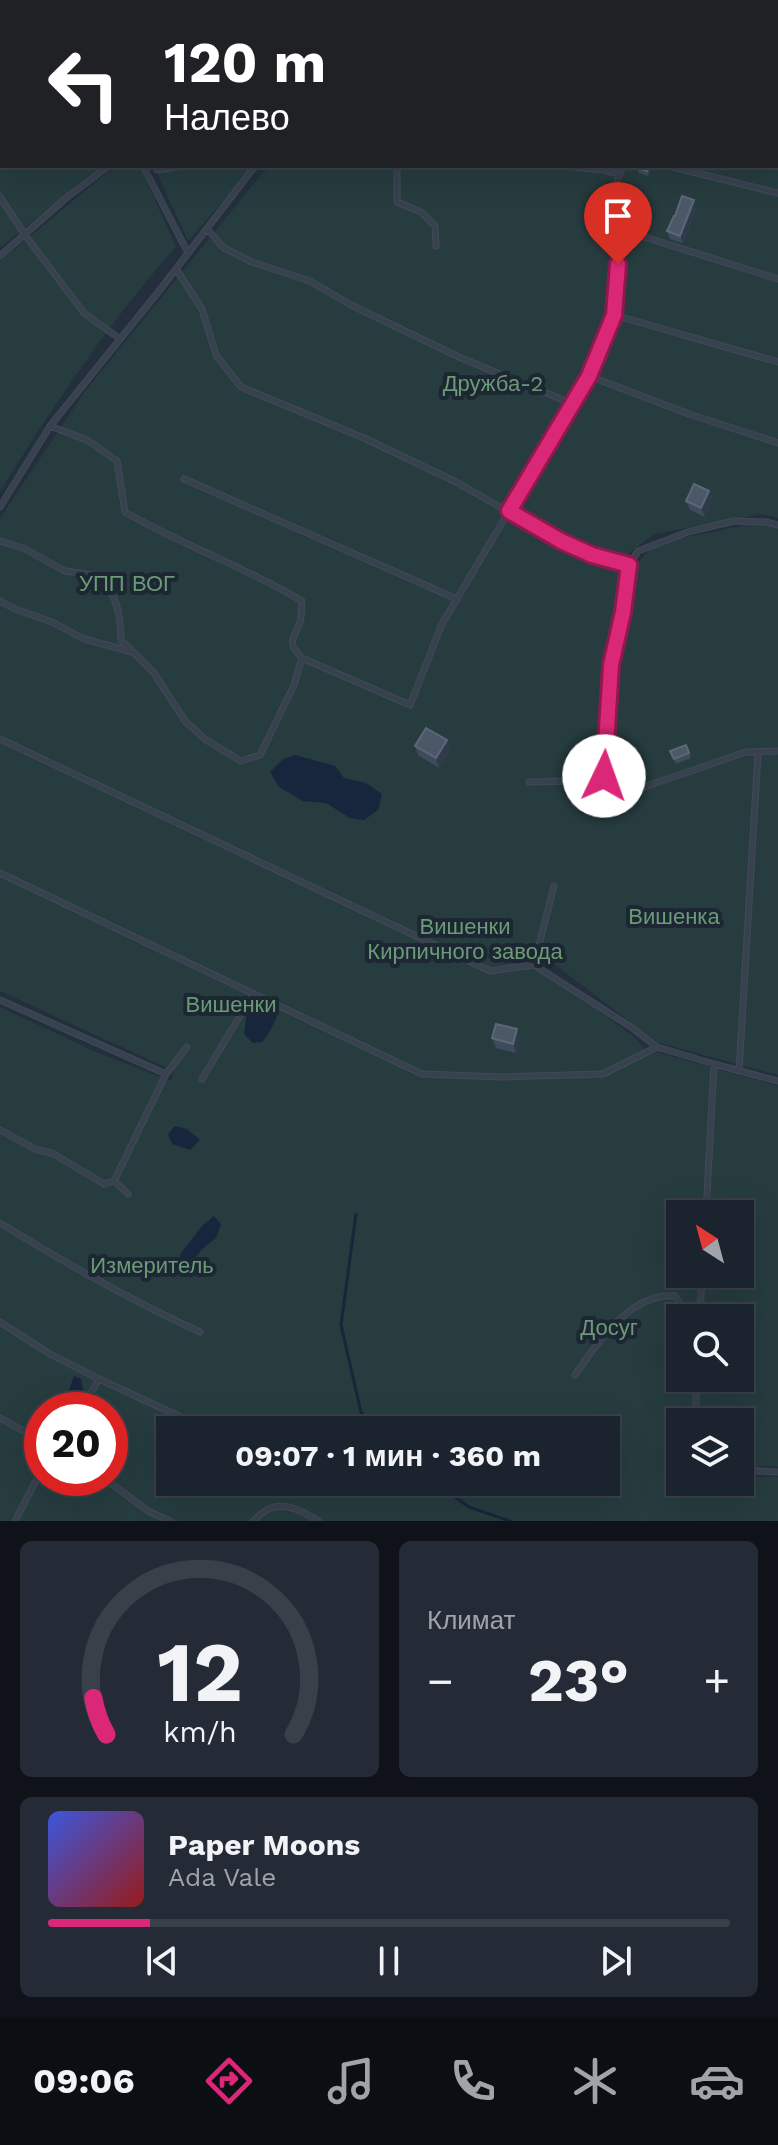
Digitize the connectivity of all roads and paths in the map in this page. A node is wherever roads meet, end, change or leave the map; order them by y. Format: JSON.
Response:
{"nodes":[{"id":1,"x":106,"y":168,"type":"edge"},
{"id":2,"x":144,"y":168,"type":"edge"},
{"id":3,"x":253,"y":168,"type":"edge"},
{"id":4,"x":397,"y":168,"type":"edge"},
{"id":5,"x":584,"y":168,"type":"edge"},
{"id":6,"x":622,"y":168,"type":"edge"},
{"id":7,"x":677,"y":168,"type":"edge"},
{"id":8,"x":620,"y":174,"type":"junction"},
{"id":9,"x":778,"y":193,"type":"edge"},
{"id":10,"x":0,"y":197,"type":"edge"},
{"id":11,"x":207,"y":229,"type":"junction"},
{"id":12,"x":619,"y":229,"type":"junction"},
{"id":13,"x":25,"y":235,"type":"junction"},
{"id":14,"x":436,"y":246,"type":"dead end"},
{"id":15,"x":188,"y":253,"type":"junction"},
{"id":16,"x":0,"y":256,"type":"edge"},
{"id":17,"x":176,"y":269,"type":"junction"},
{"id":18,"x":778,"y":279,"type":"edge"},
{"id":19,"x":614,"y":315,"type":"junction"},
{"id":20,"x":120,"y":339,"type":"junction"},
{"id":21,"x":778,"y":362,"type":"edge"},
{"id":22,"x":589,"y":376,"type":"junction"},
{"id":23,"x":573,"y":404,"type":"junction"},
{"id":24,"x":50,"y":426,"type":"junction"},
{"id":25,"x":778,"y":443,"type":"edge"},
{"id":26,"x":184,"y":479,"type":"dead end"},
{"id":27,"x":0,"y":507,"type":"edge"},
{"id":28,"x":509,"y":511,"type":"junction"},
{"id":29,"x":778,"y":525,"type":"edge"},
{"id":30,"x":0,"y":541,"type":"edge"},
{"id":31,"x":629,"y":565,"type":"junction"},
{"id":32,"x":457,"y":599,"type":"junction"},
{"id":33,"x":0,"y":601,"type":"edge"},
{"id":34,"x":133,"y":652,"type":"junction"},
{"id":35,"x":302,"y":658,"type":"junction"},
{"id":36,"x":0,"y":739,"type":"edge"},
{"id":37,"x":778,"y":751,"type":"edge"},
{"id":38,"x":758,"y":752,"type":"junction"},
{"id":39,"x":604,"y":776,"type":"junction"},
{"id":40,"x":529,"y":782,"type":"dead end"},
{"id":41,"x":0,"y":873,"type":"edge"},
{"id":42,"x":554,"y":886,"type":"dead end"},
{"id":43,"x":534,"y":965,"type":"junction"},
{"id":44,"x":253,"y":994,"type":"junction"},
{"id":45,"x":0,"y":1000,"type":"edge"},
{"id":46,"x":187,"y":1047,"type":"dead end"},
{"id":47,"x":657,"y":1047,"type":"junction"},
{"id":48,"x":714,"y":1064,"type":"junction"},
{"id":49,"x":739,"y":1071,"type":"junction"},
{"id":50,"x":166,"y":1074,"type":"junction"},
{"id":51,"x":202,"y":1079,"type":"dead end"},
{"id":52,"x":778,"y":1081,"type":"edge"},
{"id":53,"x":0,"y":1130,"type":"edge"},
{"id":54,"x":114,"y":1181,"type":"junction"},
{"id":55,"x":128,"y":1194,"type":"dead end"},
{"id":56,"x":707,"y":1200,"type":"edge"},
{"id":57,"x":0,"y":1223,"type":"edge"},
{"id":58,"x":680,"y":1304,"type":"edge"},
{"id":59,"x":0,"y":1322,"type":"edge"},
{"id":60,"x":200,"y":1332,"type":"dead end"},
{"id":61,"x":575,"y":1375,"type":"dead end"},
{"id":62,"x":99,"y":1379,"type":"junction"},
{"id":63,"x":91,"y":1392,"type":"edge"},
{"id":64,"x":179,"y":1416,"type":"edge"},
{"id":65,"x":0,"y":1418,"type":"edge"},
{"id":66,"x":24,"y":1431,"type":"edge"},
{"id":67,"x":754,"y":1471,"type":"edge"},
{"id":68,"x":778,"y":1472,"type":"edge"},
{"id":69,"x":28,"y":1496,"type":"edge"},
{"id":70,"x":128,"y":1496,"type":"edge"},
{"id":71,"x":15,"y":1521,"type":"edge"},
{"id":72,"x":170,"y":1521,"type":"edge"},
{"id":73,"x":253,"y":1521,"type":"edge"},
{"id":74,"x":318,"y":1521,"type":"edge"}],
"edges":[{"from":1,"to":13,"type":"lane"},
{"from":2,"to":15,"type":"lane"},
{"from":3,"to":11,"type":"lane"},
{"from":4,"to":14,"type":"lane"},
{"from":5,"to":8,"type":"lane"},
{"from":6,"to":8,"type":"lane"},
{"from":7,"to":9,"type":"lane"},
{"from":8,"to":12,"type":"lane"},
{"from":10,"to":13,"type":"lane"},
{"from":11,"to":15,"type":"lane"},
{"from":11,"to":23,"type":"lane"},
{"from":12,"to":18,"type":"lane"},
{"from":12,"to":19,"type":"lane"},
{"from":13,"to":16,"type":"lane"},
{"from":13,"to":20,"type":"lane"},
{"from":15,"to":17,"type":"lane"},
{"from":17,"to":20,"type":"lane"},
{"from":17,"to":28,"type":"lane"},
{"from":19,"to":21,"type":"lane"},
{"from":19,"to":22,"type":"lane"},
{"from":20,"to":24,"type":"lane"},
{"from":22,"to":23,"type":"lane"},
{"from":22,"to":25,"type":"lane"},
{"from":23,"to":28,"type":"lane"},
{"from":24,"to":27,"type":"lane"},
{"from":24,"to":35,"type":"lane"},
{"from":26,"to":32,"type":"lane"},
{"from":28,"to":31,"type":"lane"},
{"from":28,"to":32,"type":"lane"},
{"from":29,"to":31,"type":"lane"},
{"from":30,"to":34,"type":"lane"},
{"from":31,"to":39,"type":"lane"},
{"from":32,"to":35,"type":"lane"},
{"from":33,"to":34,"type":"lane"},
{"from":34,"to":35,"type":"lane"},
{"from":36,"to":43,"type":"lane"},
{"from":37,"to":38,"type":"lane"},
{"from":38,"to":39,"type":"lane"},
{"from":38,"to":49,"type":"lane"},
{"from":39,"to":40,"type":"lane"},
{"from":41,"to":44,"type":"lane"},
{"from":42,"to":43,"type":"lane"},
{"from":43,"to":47,"type":"lane"},
{"from":44,"to":47,"type":"lane"},
{"from":44,"to":51,"type":"lane"},
{"from":45,"to":50,"type":"lane"},
{"from":46,"to":50,"type":"lane"},
{"from":47,"to":48,"type":"lane"},
{"from":48,"to":49,"type":"lane"},
{"from":48,"to":56,"type":"lane"},
{"from":49,"to":52,"type":"lane"},
{"from":50,"to":54,"type":"lane"},
{"from":53,"to":54,"type":"lane"},
{"from":54,"to":55,"type":"lane"},
{"from":57,"to":60,"type":"lane"},
{"from":58,"to":61,"type":"lane"},
{"from":59,"to":62,"type":"lane"},
{"from":62,"to":63,"type":"lane"},
{"from":62,"to":64,"type":"lane"},
{"from":65,"to":66,"type":"lane"},
{"from":67,"to":68,"type":"lane"},
{"from":69,"to":71,"type":"lane"},
{"from":70,"to":72,"type":"lane"},
{"from":73,"to":74,"type":"lane"}]}
